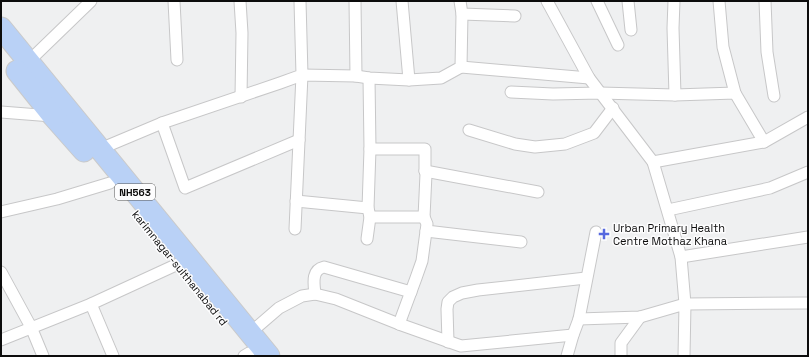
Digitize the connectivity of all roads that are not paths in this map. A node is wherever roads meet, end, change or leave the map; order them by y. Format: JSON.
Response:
{"nodes":[{"id":1,"x":91,"y":1,"type":"edge"},
{"id":2,"x":174,"y":1,"type":"edge"},
{"id":3,"x":240,"y":1,"type":"edge"},
{"id":4,"x":300,"y":1,"type":"edge"},
{"id":5,"x":355,"y":1,"type":"edge"},
{"id":6,"x":402,"y":1,"type":"edge"},
{"id":7,"x":460,"y":1,"type":"edge"},
{"id":8,"x":547,"y":1,"type":"edge"},
{"id":9,"x":596,"y":1,"type":"edge"},
{"id":10,"x":628,"y":1,"type":"edge"},
{"id":11,"x":674,"y":1,"type":"edge"},
{"id":12,"x":719,"y":1,"type":"edge"},
{"id":13,"x":766,"y":1,"type":"edge"},
{"id":14,"x":462,"y":14,"type":"junction"},
{"id":15,"x":515,"y":16,"type":"dead end"},
{"id":16,"x":1,"y":28,"type":"edge"},
{"id":17,"x":631,"y":30,"type":"dead end"},
{"id":18,"x":618,"y":45,"type":"dead end"},
{"id":19,"x":1,"y":51,"type":"edge"},
{"id":20,"x":177,"y":60,"type":"dead end"},
{"id":21,"x":28,"y":62,"type":"junction"},
{"id":22,"x":461,"y":67,"type":"junction"},
{"id":23,"x":302,"y":75,"type":"junction"},
{"id":24,"x":356,"y":76,"type":"junction"},
{"id":25,"x":369,"y":78,"type":"junction"},
{"id":26,"x":589,"y":78,"type":"junction"},
{"id":27,"x":409,"y":80,"type":"junction"},
{"id":28,"x":511,"y":92,"type":"dead end"},
{"id":29,"x":600,"y":93,"type":"junction"},
{"id":30,"x":736,"y":93,"type":"junction"},
{"id":31,"x":675,"y":95,"type":"junction"},
{"id":32,"x":774,"y":96,"type":"dead end"},
{"id":33,"x":241,"y":97,"type":"junction"},
{"id":34,"x":613,"y":108,"type":"junction"},
{"id":35,"x":1,"y":112,"type":"edge"},
{"id":36,"x":53,"y":116,"type":"junction"},
{"id":37,"x":808,"y":117,"type":"edge"},
{"id":38,"x":162,"y":124,"type":"junction"},
{"id":39,"x":469,"y":130,"type":"dead end"},
{"id":40,"x":299,"y":140,"type":"junction"},
{"id":41,"x":764,"y":142,"type":"junction"},
{"id":42,"x":100,"y":149,"type":"junction"},
{"id":43,"x":370,"y":149,"type":"junction"},
{"id":44,"x":653,"y":162,"type":"junction"},
{"id":45,"x":425,"y":171,"type":"junction"},
{"id":46,"x":808,"y":172,"type":"edge"},
{"id":47,"x":110,"y":183,"type":"junction"},
{"id":48,"x":538,"y":192,"type":"dead end"},
{"id":49,"x":296,"y":201,"type":"junction"},
{"id":50,"x":668,"y":210,"type":"junction"},
{"id":51,"x":1,"y":212,"type":"edge"},
{"id":52,"x":369,"y":213,"type":"junction"},
{"id":53,"x":424,"y":217,"type":"junction"},
{"id":54,"x":295,"y":229,"type":"dead end"},
{"id":55,"x":426,"y":231,"type":"junction"},
{"id":56,"x":596,"y":232,"type":"dead end"},
{"id":57,"x":808,"y":237,"type":"edge"},
{"id":58,"x":368,"y":239,"type":"dead end"},
{"id":59,"x":521,"y":242,"type":"dead end"},
{"id":60,"x":681,"y":257,"type":"junction"},
{"id":61,"x":178,"y":264,"type":"junction"},
{"id":62,"x":1,"y":272,"type":"edge"},
{"id":63,"x":586,"y":278,"type":"junction"},
{"id":64,"x":410,"y":292,"type":"junction"},
{"id":65,"x":315,"y":294,"type":"junction"},
{"id":66,"x":808,"y":303,"type":"edge"},
{"id":67,"x":90,"y":304,"type":"junction"},
{"id":68,"x":684,"y":304,"type":"junction"},
{"id":69,"x":640,"y":317,"type":"junction"},
{"id":70,"x":579,"y":319,"type":"junction"},
{"id":71,"x":399,"y":324,"type":"junction"},
{"id":72,"x":31,"y":327,"type":"junction"},
{"id":73,"x":573,"y":335,"type":"junction"},
{"id":74,"x":1,"y":340,"type":"edge"},
{"id":75,"x":448,"y":342,"type":"junction"},
{"id":76,"x":253,"y":351,"type":"edge"},
{"id":77,"x":461,"y":351,"type":"edge"},
{"id":78,"x":43,"y":356,"type":"edge"},
{"id":79,"x":113,"y":356,"type":"edge"},
{"id":80,"x":567,"y":356,"type":"edge"},
{"id":81,"x":621,"y":356,"type":"edge"},
{"id":82,"x":684,"y":356,"type":"edge"}],
"edges":[{"from":1,"to":21,"type":"street"},
{"from":2,"to":20,"type":"street"},
{"from":3,"to":33,"type":"street"},
{"from":4,"to":23,"type":"street"},
{"from":5,"to":24,"type":"street"},
{"from":6,"to":27,"type":"street"},
{"from":7,"to":14,"type":"street"},
{"from":8,"to":26,"type":"street"},
{"from":9,"to":18,"type":"street"},
{"from":10,"to":17,"type":"street"},
{"from":11,"to":31,"type":"street"},
{"from":12,"to":30,"type":"street"},
{"from":13,"to":32,"type":"street"},
{"from":14,"to":15,"type":"street"},
{"from":14,"to":22,"type":"street"},
{"from":16,"to":21,"type":"highway","number":"NH563"},
{"from":19,"to":36,"type":"highway","name":"karimnagar-sulthanabad rd","number":"NH563"},
{"from":21,"to":42,"type":"highway","number":"NH563"},
{"from":22,"to":26,"type":"street"},
{"from":22,"to":27,"type":"street"},
{"from":23,"to":24,"type":"street"},
{"from":23,"to":33,"type":"street"},
{"from":23,"to":40,"type":"street"},
{"from":24,"to":25,"type":"street"},
{"from":25,"to":27,"type":"street"},
{"from":25,"to":43,"type":"street"},
{"from":26,"to":29,"type":"street"},
{"from":28,"to":29,"type":"street"},
{"from":29,"to":31,"type":"street"},
{"from":29,"to":34,"type":"street"},
{"from":30,"to":31,"type":"street"},
{"from":30,"to":41,"type":"street"},
{"from":33,"to":38,"type":"street"},
{"from":34,"to":39,"type":"street"},
{"from":34,"to":44,"type":"street"},
{"from":35,"to":36,"type":"street"},
{"from":36,"to":47,"type":"highway","name":"karimnagar-sulthanabad rd","number":"NH563"},
{"from":37,"to":41,"type":"street"},
{"from":38,"to":40,"type":"street"},
{"from":38,"to":42,"type":"street"},
{"from":40,"to":49,"type":"street"},
{"from":41,"to":44,"type":"street"},
{"from":42,"to":76,"type":"highway","number":"NH563"},
{"from":43,"to":45,"type":"street"},
{"from":43,"to":52,"type":"street"},
{"from":44,"to":50,"type":"street"},
{"from":45,"to":48,"type":"street"},
{"from":45,"to":53,"type":"street"},
{"from":46,"to":50,"type":"street"},
{"from":47,"to":51,"type":"street"},
{"from":47,"to":61,"type":"highway","name":"karimnagar-sulthanabad rd","number":"NH563"},
{"from":49,"to":52,"type":"street"},
{"from":49,"to":54,"type":"street"},
{"from":50,"to":60,"type":"street"},
{"from":52,"to":53,"type":"street"},
{"from":52,"to":58,"type":"street"},
{"from":53,"to":55,"type":"street"},
{"from":55,"to":59,"type":"street"},
{"from":55,"to":64,"type":"street"},
{"from":56,"to":63,"type":"street"},
{"from":57,"to":60,"type":"street"},
{"from":60,"to":68,"type":"street"},
{"from":61,"to":67,"type":"street"},
{"from":61,"to":76,"type":"highway","name":"karimnagar-sulthanabad rd","number":"NH563"},
{"from":62,"to":72,"type":"street"},
{"from":63,"to":70,"type":"street"},
{"from":63,"to":75,"type":"street"},
{"from":64,"to":65,"type":"street"},
{"from":64,"to":71,"type":"street"},
{"from":65,"to":71,"type":"street"},
{"from":65,"to":76,"type":"street"},
{"from":66,"to":68,"type":"street"},
{"from":67,"to":72,"type":"street"},
{"from":67,"to":79,"type":"street"},
{"from":68,"to":69,"type":"street"},
{"from":68,"to":82,"type":"street"},
{"from":69,"to":70,"type":"street"},
{"from":69,"to":81,"type":"street"},
{"from":70,"to":73,"type":"street"},
{"from":71,"to":75,"type":"street"},
{"from":72,"to":74,"type":"street"},
{"from":72,"to":78,"type":"street"},
{"from":73,"to":77,"type":"street"},
{"from":73,"to":80,"type":"street"},
{"from":75,"to":77,"type":"street"}]}
